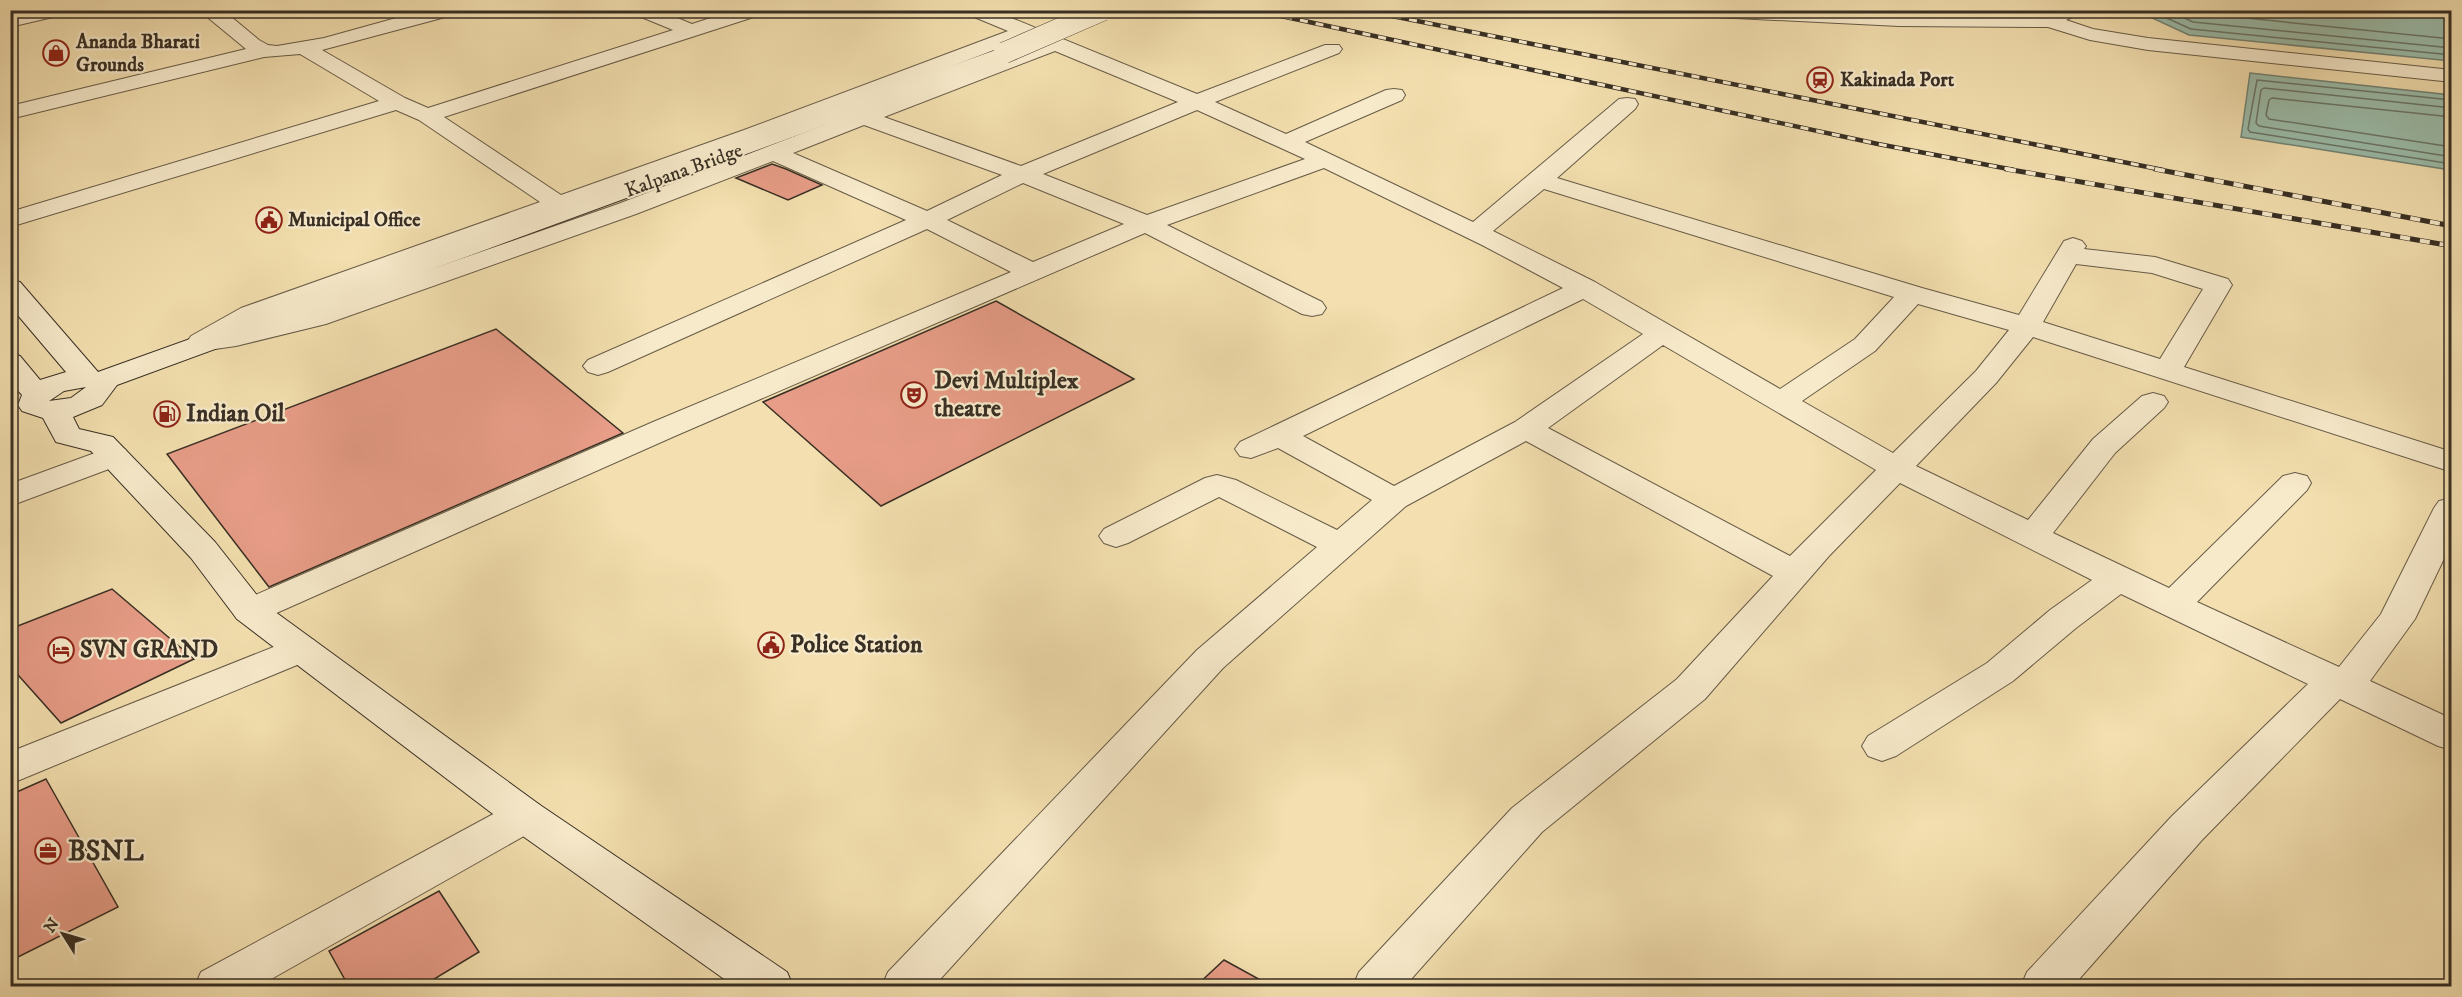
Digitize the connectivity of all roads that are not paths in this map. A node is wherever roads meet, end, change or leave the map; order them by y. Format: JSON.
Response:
{"nodes":[{"id":1,"x":59,"y":10,"type":"edge"},
{"id":2,"x":447,"y":10,"type":"edge"},
{"id":3,"x":641,"y":10,"type":"edge"},
{"id":4,"x":756,"y":10,"type":"edge"},
{"id":5,"x":974,"y":10,"type":"edge"},
{"id":6,"x":1103,"y":10,"type":"edge"},
{"id":7,"x":1696,"y":10,"type":"edge"},
{"id":8,"x":2070,"y":10,"type":"edge"},
{"id":9,"x":215,"y":11,"type":"edge"},
{"id":10,"x":1768,"y":13,"type":"edge"},
{"id":11,"x":1907,"y":15,"type":"edge"},
{"id":12,"x":10,"y":21,"type":"edge"},
{"id":13,"x":2050,"y":21,"type":"junction"},
{"id":14,"x":692,"y":31,"type":"junction"},
{"id":15,"x":1024,"y":32,"type":"junction"},
{"id":16,"x":1054,"y":44,"type":"junction"},
{"id":17,"x":304,"y":48,"type":"junction"},
{"id":18,"x":1332,"y":49,"type":"dead end"},
{"id":19,"x":264,"y":51,"type":"junction"},
{"id":20,"x":2451,"y":76,"type":"edge"},
{"id":21,"x":1394,"y":95,"type":"dead end"},
{"id":22,"x":1197,"y":102,"type":"junction"},
{"id":23,"x":398,"y":103,"type":"junction"},
{"id":24,"x":1627,"y":104,"type":"dead end"},
{"id":25,"x":10,"y":113,"type":"edge"},
{"id":26,"x":428,"y":114,"type":"junction"},
{"id":27,"x":865,"y":118,"type":"junction"},
{"id":28,"x":1287,"y":142,"type":"junction"},
{"id":29,"x":774,"y":153,"type":"junction"},
{"id":30,"x":1325,"y":160,"type":"junction"},
{"id":31,"x":1022,"y":174,"type":"junction"},
{"id":32,"x":1540,"y":180,"type":"junction"},
{"id":33,"x":559,"y":204,"type":"junction"},
{"id":34,"x":10,"y":220,"type":"edge"},
{"id":35,"x":927,"y":220,"type":"junction"},
{"id":36,"x":1146,"y":224,"type":"junction"},
{"id":37,"x":1476,"y":232,"type":"junction"},
{"id":38,"x":1032,"y":272,"type":"junction"},
{"id":39,"x":10,"y":288,"type":"edge"},
{"id":40,"x":1585,"y":288,"type":"junction"},
{"id":41,"x":1912,"y":294,"type":"junction"},
{"id":42,"x":1312,"y":308,"type":"dead end"},
{"id":43,"x":2027,"y":326,"type":"junction"},
{"id":44,"x":1662,"y":333,"type":"junction"},
{"id":45,"x":208,"y":341,"type":"junction"},
{"id":46,"x":10,"y":362,"type":"edge"},
{"id":47,"x":598,"y":366,"type":"dead end"},
{"id":48,"x":2167,"y":371,"type":"junction"},
{"id":49,"x":91,"y":387,"type":"junction"},
{"id":50,"x":1782,"y":401,"type":"junction"},
{"id":51,"x":2153,"y":402,"type":"dead end"},
{"id":52,"x":45,"y":403,"type":"junction"},
{"id":53,"x":1526,"y":429,"type":"junction"},
{"id":54,"x":108,"y":450,"type":"junction"},
{"id":55,"x":2451,"y":463,"type":"edge"},
{"id":56,"x":1896,"y":468,"type":"junction"},
{"id":57,"x":2295,"y":483,"type":"dead end"},
{"id":58,"x":10,"y":496,"type":"edge"},
{"id":59,"x":1394,"y":499,"type":"junction"},
{"id":60,"x":2451,"y":508,"type":"edge"},
{"id":61,"x":1116,"y":536,"type":"dead end"},
{"id":62,"x":2033,"y":536,"type":"junction"},
{"id":63,"x":1340,"y":545,"type":"junction"},
{"id":64,"x":1795,"y":573,"type":"junction"},
{"id":65,"x":2118,"y":579,"type":"junction"},
{"id":66,"x":2173,"y":605,"type":"junction"},
{"id":67,"x":250,"y":612,"type":"junction"},
{"id":68,"x":301,"y":649,"type":"junction"},
{"id":69,"x":2340,"y":685,"type":"junction"},
{"id":70,"x":2451,"y":736,"type":"edge"},
{"id":71,"x":1882,"y":746,"type":"dead end"},
{"id":72,"x":10,"y":769,"type":"edge"},
{"id":73,"x":525,"y":816,"type":"junction"},
{"id":74,"x":218,"y":987,"type":"edge"},
{"id":75,"x":770,"y":987,"type":"edge"},
{"id":76,"x":905,"y":987,"type":"edge"},
{"id":77,"x":1376,"y":987,"type":"edge"},
{"id":78,"x":2044,"y":987,"type":"edge"}],
"edges":[{"from":1,"to":12,"type":"street"},
{"from":2,"to":17,"type":"street"},
{"from":3,"to":14,"type":"street"},
{"from":4,"to":14,"type":"street"},
{"from":5,"to":15,"type":"street"},
{"from":6,"to":45,"type":"street","name":"Kalpana Bridge","bridge":true},
{"from":7,"to":10,"type":"street"},
{"from":8,"to":13,"type":"street"},
{"from":9,"to":19,"type":"street"},
{"from":10,"to":11,"type":"street"},
{"from":11,"to":13,"type":"street"},
{"from":13,"to":20,"type":"street"},
{"from":14,"to":26,"type":"street"},
{"from":15,"to":16,"type":"street"},
{"from":15,"to":33,"type":"street"},
{"from":16,"to":22,"type":"street"},
{"from":16,"to":27,"type":"street"},
{"from":17,"to":19,"type":"street"},
{"from":17,"to":23,"type":"street"},
{"from":18,"to":22,"type":"street"},
{"from":19,"to":25,"type":"street"},
{"from":21,"to":28,"type":"street"},
{"from":22,"to":28,"type":"street"},
{"from":22,"to":31,"type":"street"},
{"from":23,"to":26,"type":"street"},
{"from":23,"to":34,"type":"street"},
{"from":24,"to":32,"type":"street"},
{"from":26,"to":33,"type":"street"},
{"from":27,"to":29,"type":"street"},
{"from":27,"to":31,"type":"street"},
{"from":28,"to":30,"type":"street"},
{"from":29,"to":35,"type":"street"},
{"from":29,"to":45,"type":"street"},
{"from":30,"to":36,"type":"street"},
{"from":30,"to":37,"type":"street"},
{"from":31,"to":35,"type":"street"},
{"from":31,"to":36,"type":"street"},
{"from":32,"to":37,"type":"street"},
{"from":32,"to":41,"type":"street"},
{"from":33,"to":45,"type":"street"},
{"from":35,"to":38,"type":"street"},
{"from":35,"to":47,"type":"street"},
{"from":36,"to":38,"type":"street"},
{"from":36,"to":42,"type":"street"},
{"from":37,"to":40,"type":"street"},
{"from":38,"to":67,"type":"street"},
{"from":39,"to":49,"type":"street"},
{"from":40,"to":44,"type":"street"},
{"from":40,"to":59,"type":"street"},
{"from":41,"to":43,"type":"street"},
{"from":41,"to":50,"type":"street"},
{"from":43,"to":48,"type":"street"},
{"from":43,"to":48,"type":"street"},
{"from":43,"to":56,"type":"street"},
{"from":44,"to":50,"type":"street"},
{"from":44,"to":53,"type":"street"},
{"from":45,"to":49,"type":"street","name":"Kalpana Bridge"},
{"from":46,"to":52,"type":"street"},
{"from":48,"to":55,"type":"street"},
{"from":49,"to":52,"type":"street","name":"Kalpana Bridge"},
{"from":49,"to":54,"type":"street"},
{"from":50,"to":56,"type":"street"},
{"from":51,"to":62,"type":"street"},
{"from":52,"to":54,"type":"street"},
{"from":53,"to":59,"type":"street"},
{"from":53,"to":64,"type":"street"},
{"from":54,"to":58,"type":"street"},
{"from":54,"to":67,"type":"street"},
{"from":56,"to":62,"type":"street"},
{"from":56,"to":64,"type":"street"},
{"from":57,"to":66,"type":"street"},
{"from":59,"to":63,"type":"street"},
{"from":60,"to":69,"type":"street"},
{"from":61,"to":63,"type":"street"},
{"from":62,"to":65,"type":"street"},
{"from":63,"to":76,"type":"street"},
{"from":64,"to":77,"type":"street"},
{"from":65,"to":66,"type":"street"},
{"from":65,"to":71,"type":"street"},
{"from":66,"to":69,"type":"street"},
{"from":67,"to":68,"type":"street"},
{"from":68,"to":72,"type":"street"},
{"from":68,"to":73,"type":"street"},
{"from":69,"to":70,"type":"street"},
{"from":69,"to":78,"type":"street"},
{"from":73,"to":74,"type":"street"},
{"from":73,"to":75,"type":"street"}]}
